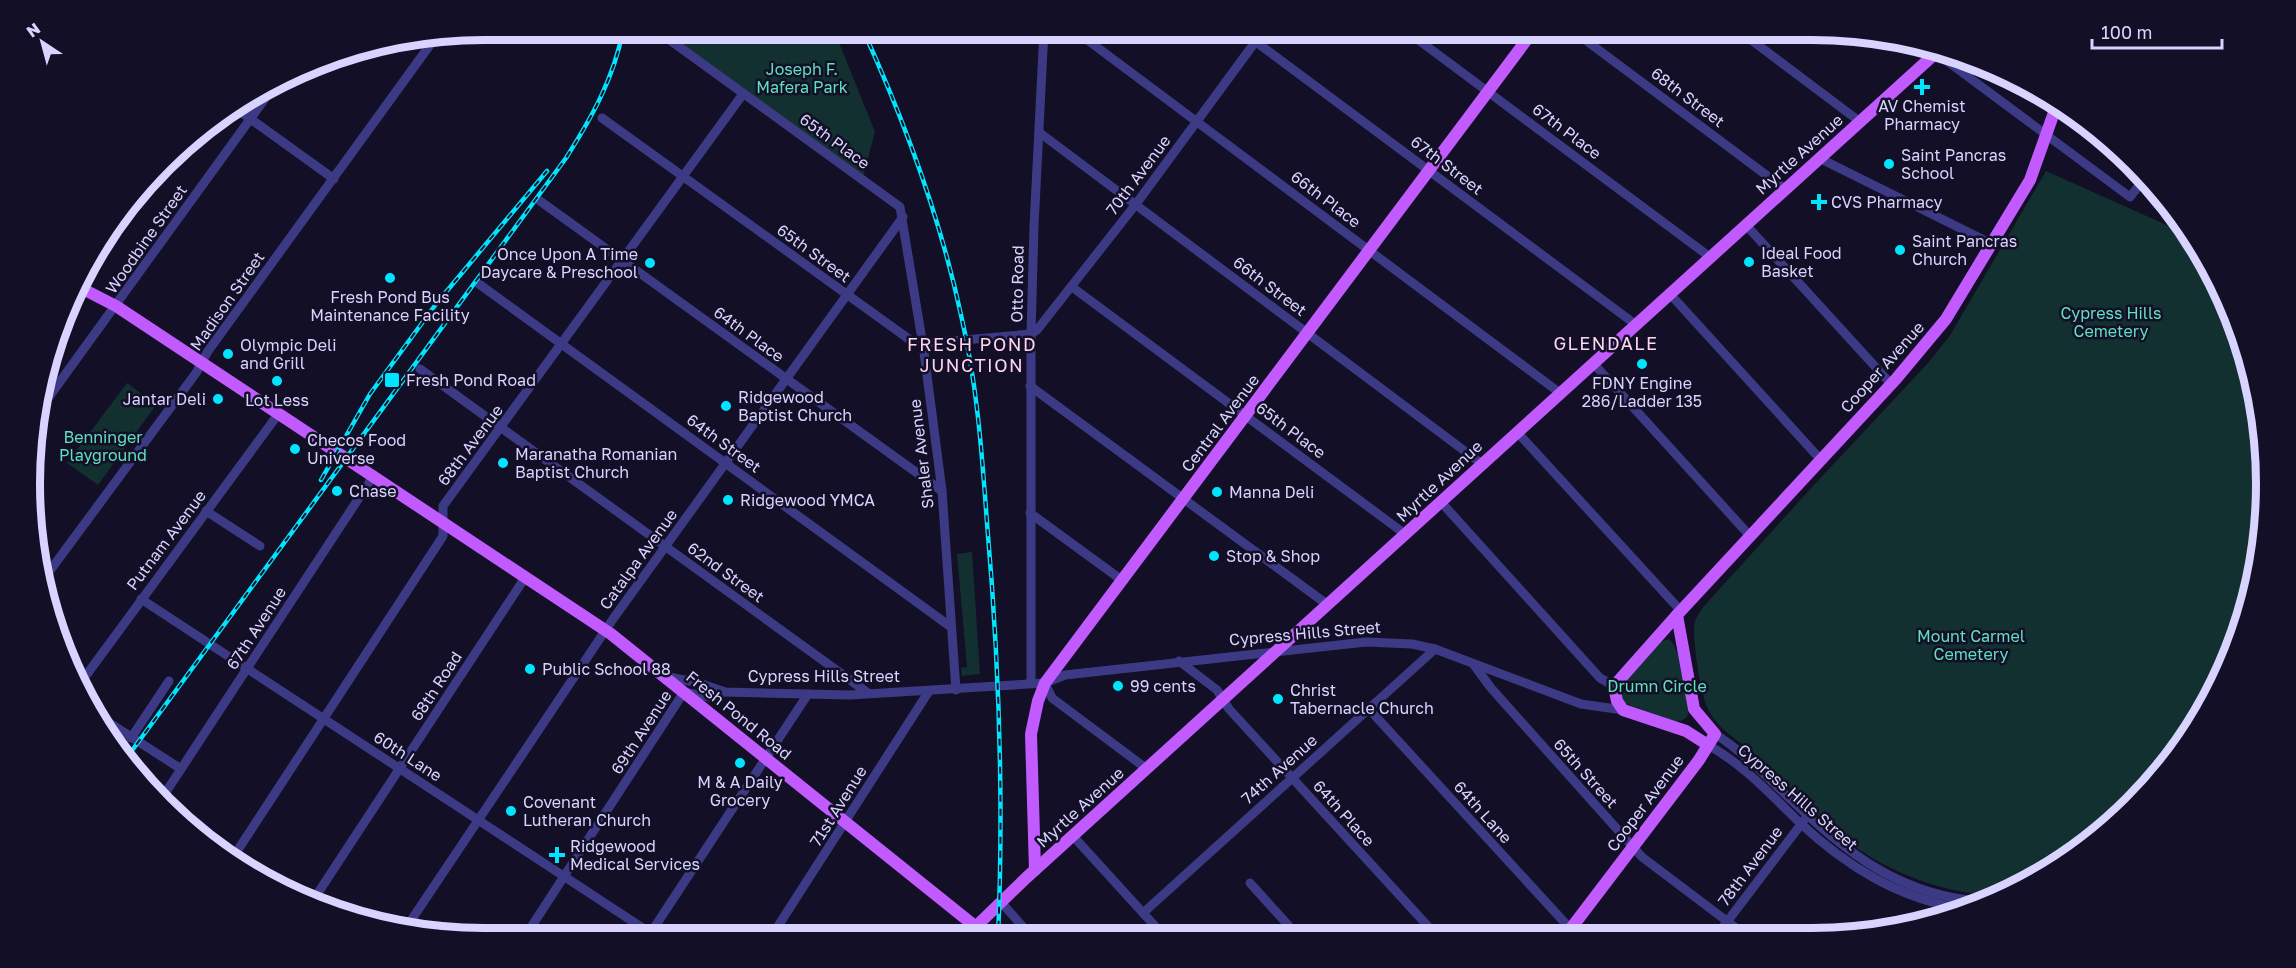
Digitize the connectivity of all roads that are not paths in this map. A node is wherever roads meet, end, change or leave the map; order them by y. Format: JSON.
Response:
{"nodes":[{"id":1,"x":670,"y":40,"type":"edge"},
{"id":2,"x":1044,"y":40,"type":"edge"},
{"id":3,"x":1088,"y":40,"type":"edge"},
{"id":4,"x":1253,"y":40,"type":"edge"},
{"id":5,"x":1418,"y":40,"type":"edge"},
{"id":6,"x":1527,"y":40,"type":"edge"},
{"id":7,"x":1585,"y":40,"type":"edge"},
{"id":8,"x":1751,"y":40,"type":"edge"},
{"id":9,"x":1256,"y":42,"type":"junction"},
{"id":10,"x":431,"y":43,"type":"edge"},
{"id":11,"x":1929,"y":57,"type":"edge"},
{"id":12,"x":1950,"y":63,"type":"edge"},
{"id":13,"x":1488,"y":92,"type":"junction"},
{"id":14,"x":743,"y":94,"type":"junction"},
{"id":15,"x":265,"y":98,"type":"edge"},
{"id":16,"x":242,"y":113,"type":"edge"},
{"id":17,"x":2054,"y":113,"type":"edge"},
{"id":18,"x":602,"y":118,"type":"dead end"},
{"id":19,"x":250,"y":119,"type":"junction"},
{"id":20,"x":1197,"y":121,"type":"junction"},
{"id":21,"x":1859,"y":121,"type":"junction"},
{"id":22,"x":1040,"y":133,"type":"junction"},
{"id":23,"x":2046,"y":136,"type":"junction"},
{"id":24,"x":1819,"y":158,"type":"junction"},
{"id":25,"x":1429,"y":171,"type":"junction"},
{"id":26,"x":683,"y":177,"type":"junction"},
{"id":27,"x":334,"y":179,"type":"junction"},
{"id":28,"x":2139,"y":185,"type":"edge"},
{"id":29,"x":1785,"y":189,"type":"junction"},
{"id":30,"x":540,"y":201,"type":"dead end"},
{"id":31,"x":1136,"y":204,"type":"junction"},
{"id":32,"x":903,"y":217,"type":"junction"},
{"id":33,"x":1746,"y":225,"type":"junction"},
{"id":34,"x":1992,"y":244,"type":"junction"},
{"id":35,"x":1370,"y":250,"type":"junction"},
{"id":36,"x":1710,"y":257,"type":"junction"},
{"id":37,"x":622,"y":261,"type":"junction"},
{"id":38,"x":479,"y":284,"type":"dead end"},
{"id":39,"x":1072,"y":287,"type":"junction"},
{"id":40,"x":85,"y":290,"type":"edge"},
{"id":41,"x":1670,"y":294,"type":"junction"},
{"id":42,"x":847,"y":296,"type":"junction"},
{"id":43,"x":116,"y":306,"type":"junction"},
{"id":44,"x":1635,"y":324,"type":"junction"},
{"id":45,"x":1308,"y":333,"type":"junction"},
{"id":46,"x":1031,"y":334,"type":"junction"},
{"id":47,"x":923,"y":343,"type":"junction"},
{"id":48,"x":562,"y":344,"type":"junction"},
{"id":49,"x":202,"y":363,"type":"junction"},
{"id":50,"x":1593,"y":363,"type":"junction"},
{"id":51,"x":420,"y":369,"type":"dead end"},
{"id":52,"x":787,"y":380,"type":"junction"},
{"id":53,"x":1891,"y":384,"type":"junction"},
{"id":54,"x":1030,"y":386,"type":"junction"},
{"id":55,"x":1560,"y":393,"type":"junction"},
{"id":56,"x":49,"y":397,"type":"edge"},
{"id":57,"x":279,"y":413,"type":"junction"},
{"id":58,"x":1247,"y":415,"type":"junction"},
{"id":59,"x":501,"y":428,"type":"junction"},
{"id":60,"x":1517,"y":432,"type":"junction"},
{"id":61,"x":1821,"y":460,"type":"junction"},
{"id":62,"x":726,"y":463,"type":"junction"},
{"id":63,"x":1482,"y":464,"type":"junction"},
{"id":64,"x":374,"y":475,"type":"junction"},
{"id":65,"x":942,"y":491,"type":"junction"},
{"id":66,"x":1185,"y":498,"type":"junction"},
{"id":67,"x":1441,"y":502,"type":"junction"},
{"id":68,"x":206,"y":512,"type":"junction"},
{"id":69,"x":1030,"y":513,"type":"junction"},
{"id":70,"x":443,"y":522,"type":"junction"},
{"id":71,"x":1405,"y":534,"type":"junction"},
{"id":72,"x":1750,"y":536,"type":"junction"},
{"id":73,"x":260,"y":546,"type":"dead end"},
{"id":74,"x":665,"y":547,"type":"junction"},
{"id":75,"x":49,"y":571,"type":"edge"},
{"id":76,"x":526,"y":576,"type":"junction"},
{"id":77,"x":1123,"y":581,"type":"junction"},
{"id":78,"x":141,"y":599,"type":"junction"},
{"id":79,"x":1328,"y":605,"type":"junction"},
{"id":80,"x":1679,"y":613,"type":"junction"},
{"id":81,"x":951,"y":627,"type":"junction"},
{"id":82,"x":605,"y":630,"type":"junction"},
{"id":83,"x":1435,"y":649,"type":"junction"},
{"id":84,"x":1277,"y":651,"type":"junction"},
{"id":85,"x":1179,"y":661,"type":"junction"},
{"id":86,"x":1474,"y":665,"type":"junction"},
{"id":87,"x":247,"y":668,"type":"junction"},
{"id":88,"x":662,"y":675,"type":"junction"},
{"id":89,"x":85,"y":677,"type":"edge"},
{"id":90,"x":169,"y":681,"type":"dead end"},
{"id":91,"x":1031,"y":682,"type":"junction"},
{"id":92,"x":1045,"y":683,"type":"junction"},
{"id":93,"x":1614,"y":686,"type":"junction"},
{"id":94,"x":956,"y":690,"type":"junction"},
{"id":95,"x":929,"y":691,"type":"junction"},
{"id":96,"x":684,"y":692,"type":"junction"},
{"id":97,"x":725,"y":692,"type":"junction"},
{"id":98,"x":868,"y":693,"type":"junction"},
{"id":99,"x":808,"y":694,"type":"junction"},
{"id":100,"x":1223,"y":701,"type":"junction"},
{"id":101,"x":1368,"y":708,"type":"junction"},
{"id":102,"x":1694,"y":709,"type":"junction"},
{"id":103,"x":1623,"y":710,"type":"junction"},
{"id":104,"x":323,"y":718,"type":"junction"},
{"id":105,"x":112,"y":725,"type":"edge"},
{"id":106,"x":1677,"y":728,"type":"junction"},
{"id":107,"x":132,"y":738,"type":"junction"},
{"id":108,"x":1711,"y":739,"type":"junction"},
{"id":109,"x":765,"y":757,"type":"junction"},
{"id":110,"x":400,"y":768,"type":"junction"},
{"id":111,"x":1147,"y":769,"type":"junction"},
{"id":112,"x":181,"y":770,"type":"junction"},
{"id":113,"x":1292,"y":778,"type":"junction"},
{"id":114,"x":166,"y":793,"type":"edge"},
{"id":115,"x":478,"y":819,"type":"junction"},
{"id":116,"x":1805,"y":820,"type":"junction"},
{"id":117,"x":846,"y":822,"type":"junction"},
{"id":118,"x":1073,"y":836,"type":"junction"},
{"id":119,"x":1633,"y":847,"type":"junction"},
{"id":120,"x":237,"y":852,"type":"edge"},
{"id":121,"x":1035,"y":870,"type":"junction"},
{"id":122,"x":564,"y":876,"type":"junction"},
{"id":123,"x":1250,"y":883,"type":"dead end"},
{"id":124,"x":317,"y":895,"type":"edge"},
{"id":125,"x":1965,"y":900,"type":"edge"},
{"id":126,"x":1001,"y":902,"type":"junction"},
{"id":127,"x":1948,"y":906,"type":"edge"},
{"id":128,"x":1143,"y":913,"type":"junction"},
{"id":129,"x":411,"y":921,"type":"edge"},
{"id":130,"x":1727,"y":922,"type":"junction"},
{"id":131,"x":976,"y":927,"type":"joint"},
{"id":132,"x":530,"y":928,"type":"edge"},
{"id":133,"x":640,"y":928,"type":"edge"},
{"id":134,"x":657,"y":928,"type":"edge"},
{"id":135,"x":777,"y":928,"type":"edge"},
{"id":136,"x":1024,"y":928,"type":"edge"},
{"id":137,"x":1157,"y":928,"type":"edge"},
{"id":138,"x":1291,"y":928,"type":"edge"},
{"id":139,"x":1430,"y":928,"type":"edge"},
{"id":140,"x":1566,"y":928,"type":"edge"},
{"id":141,"x":1575,"y":928,"type":"edge"},
{"id":142,"x":1722,"y":928,"type":"edge"},
{"id":143,"x":1735,"y":928,"type":"edge"}],
"edges":[{"from":1,"to":14,"type":"street","name":"65th Place"},
{"from":2,"to":22,"type":"street","name":"Otto Road"},
{"from":3,"to":20,"type":"street","name":"66th Place"},
{"from":4,"to":9,"type":"street","name":"67th Street"},
{"from":5,"to":13,"type":"street","name":"67th Place"},
{"from":6,"to":13,"type":"main road","name":"Central Avenue"},
{"from":7,"to":29,"type":"street","name":"68th Street"},
{"from":8,"to":21,"type":"street"},
{"from":9,"to":20,"type":"street","name":"70th Avenue"},
{"from":9,"to":25,"type":"street","name":"67th Street"},
{"from":10,"to":27,"type":"street","name":"Madison Street"},
{"from":11,"to":21,"type":"main road","name":"Myrtle Avenue"},
{"from":12,"to":23,"type":"street"},
{"from":13,"to":25,"type":"main road","name":"Central Avenue"},
{"from":13,"to":36,"type":"street","name":"67th Place"},
{"from":14,"to":26,"type":"street","name":"68th Avenue"},
{"from":14,"to":32,"type":"street","name":"65th Place"},
{"from":15,"to":19,"type":"street","name":"Woodbine Street"},
{"from":16,"to":19,"type":"street"},
{"from":17,"to":23,"type":"main road","name":"Cooper Avenue"},
{"from":18,"to":26,"type":"street","name":"65th Street"},
{"from":19,"to":27,"type":"street"},
{"from":19,"to":43,"type":"street","name":"Woodbine Street"},
{"from":20,"to":31,"type":"street","name":"70th Avenue"},
{"from":20,"to":35,"type":"street","name":"66th Place"},
{"from":21,"to":24,"type":"main road","name":"Myrtle Avenue"},
{"from":22,"to":31,"type":"street","name":"66th Street"},
{"from":22,"to":46,"type":"street","name":"Otto Road"},
{"from":23,"to":28,"type":"street"},
{"from":23,"to":34,"type":"main road","name":"Cooper Avenue"},
{"from":24,"to":29,"type":"main road","name":"Myrtle Avenue"},
{"from":24,"to":34,"type":"street"},
{"from":25,"to":35,"type":"main road","name":"Central Avenue"},
{"from":25,"to":44,"type":"street","name":"67th Street"},
{"from":26,"to":37,"type":"street","name":"68th Avenue"},
{"from":26,"to":42,"type":"street","name":"65th Street"},
{"from":27,"to":49,"type":"street","name":"Madison Street"},
{"from":29,"to":33,"type":"main road","name":"Myrtle Avenue"},
{"from":30,"to":37,"type":"street","name":"64th Place"},
{"from":31,"to":39,"type":"street","name":"70th Avenue"},
{"from":31,"to":45,"type":"street","name":"66th Street"},
{"from":32,"to":42,"type":"street","name":"Catalpa Avenue"},
{"from":32,"to":47,"type":"street","name":"Shaler Avenue"},
{"from":33,"to":36,"type":"main road","name":"Myrtle Avenue"},
{"from":33,"to":53,"type":"street"},
{"from":34,"to":53,"type":"main road","name":"Cooper Avenue"},
{"from":35,"to":45,"type":"main road","name":"Central Avenue"},
{"from":35,"to":55,"type":"street","name":"66th Place"},
{"from":36,"to":41,"type":"main road","name":"Myrtle Avenue"},
{"from":37,"to":48,"type":"street","name":"68th Avenue"},
{"from":37,"to":52,"type":"street","name":"64th Place"},
{"from":38,"to":48,"type":"street","name":"64th Street"},
{"from":39,"to":46,"type":"street","name":"70th Avenue"},
{"from":39,"to":58,"type":"street","name":"65th Place"},
{"from":40,"to":43,"type":"main road","name":"Fresh Pond Road"},
{"from":41,"to":44,"type":"main road","name":"Myrtle Avenue"},
{"from":41,"to":61,"type":"street"},
{"from":42,"to":47,"type":"street","name":"65th Street"},
{"from":42,"to":52,"type":"street","name":"Catalpa Avenue"},
{"from":43,"to":49,"type":"main road","name":"Fresh Pond Road"},
{"from":43,"to":56,"type":"street","name":"Woodbine Street"},
{"from":44,"to":50,"type":"main road","name":"Myrtle Avenue"},
{"from":45,"to":58,"type":"main road","name":"Central Avenue"},
{"from":45,"to":63,"type":"street","name":"66th Street"},
{"from":46,"to":47,"type":"street","name":"65th Street"},
{"from":46,"to":54,"type":"street","name":"Otto Road"},
{"from":47,"to":65,"type":"street","name":"Shaler Avenue"},
{"from":48,"to":59,"type":"street","name":"68th Avenue"},
{"from":48,"to":62,"type":"street","name":"64th Street"},
{"from":49,"to":57,"type":"main road","name":"Fresh Pond Road"},
{"from":49,"to":75,"type":"street","name":"Madison Street"},
{"from":50,"to":55,"type":"main road","name":"Myrtle Avenue"},
{"from":50,"to":72,"type":"street"},
{"from":51,"to":59,"type":"street","name":"62nd Street"},
{"from":52,"to":62,"type":"street","name":"Catalpa Avenue"},
{"from":52,"to":65,"type":"street","name":"64th Place"},
{"from":53,"to":61,"type":"main road","name":"Cooper Avenue"},
{"from":54,"to":66,"type":"street"},
{"from":54,"to":69,"type":"street","name":"Otto Road"},
{"from":55,"to":60,"type":"main road","name":"Myrtle Avenue"},
{"from":57,"to":64,"type":"main road","name":"Fresh Pond Road"},
{"from":57,"to":68,"type":"street","name":"Putnam Avenue"},
{"from":58,"to":66,"type":"main road","name":"Central Avenue"},
{"from":58,"to":71,"type":"street","name":"65th Place"},
{"from":59,"to":70,"type":"street","name":"68th Avenue"},
{"from":59,"to":74,"type":"street","name":"62nd Street"},
{"from":60,"to":63,"type":"main road","name":"Myrtle Avenue"},
{"from":60,"to":80,"type":"street"},
{"from":61,"to":72,"type":"main road","name":"Cooper Avenue"},
{"from":62,"to":74,"type":"street","name":"Catalpa Avenue"},
{"from":62,"to":81,"type":"street","name":"64th Street"},
{"from":63,"to":67,"type":"main road","name":"Myrtle Avenue"},
{"from":64,"to":70,"type":"main road","name":"Fresh Pond Road"},
{"from":64,"to":87,"type":"street","name":"67th Avenue"},
{"from":65,"to":81,"type":"street","name":"Shaler Avenue"},
{"from":66,"to":77,"type":"main road","name":"Central Avenue"},
{"from":66,"to":79,"type":"street"},
{"from":67,"to":71,"type":"main road","name":"Myrtle Avenue"},
{"from":67,"to":93,"type":"street"},
{"from":68,"to":73,"type":"street"},
{"from":68,"to":78,"type":"street","name":"Putnam Avenue"},
{"from":69,"to":77,"type":"street"},
{"from":69,"to":91,"type":"street","name":"Otto Road"},
{"from":70,"to":76,"type":"main road","name":"Fresh Pond Road"},
{"from":70,"to":104,"type":"street","name":"68th Avenue"},
{"from":71,"to":79,"type":"main road","name":"Myrtle Avenue"},
{"from":72,"to":80,"type":"main road","name":"Cooper Avenue"},
{"from":74,"to":82,"type":"street","name":"Catalpa Avenue"},
{"from":74,"to":98,"type":"street","name":"62nd Street"},
{"from":76,"to":82,"type":"main road","name":"Fresh Pond Road"},
{"from":76,"to":110,"type":"street","name":"68th Road"},
{"from":77,"to":92,"type":"main road","name":"Central Avenue"},
{"from":78,"to":87,"type":"street","name":"60th Lane"},
{"from":78,"to":89,"type":"street","name":"Putnam Avenue"},
{"from":79,"to":84,"type":"main road","name":"Myrtle Avenue"},
{"from":80,"to":93,"type":"main road","name":"Cooper Avenue"},
{"from":80,"to":102,"type":"main road"},
{"from":81,"to":94,"type":"street","name":"Shaler Avenue"},
{"from":82,"to":88,"type":"main road","name":"Fresh Pond Road"},
{"from":82,"to":115,"type":"street","name":"Catalpa Avenue"},
{"from":83,"to":84,"type":"street","name":"Cypress Hills Street"},
{"from":83,"to":86,"type":"street","name":"Cypress Hills Street"},
{"from":83,"to":101,"type":"street","name":"74th Avenue"},
{"from":84,"to":85,"type":"street","name":"Cypress Hills Street"},
{"from":84,"to":100,"type":"main road","name":"Myrtle Avenue"},
{"from":85,"to":92,"type":"street","name":"Cypress Hills Street"},
{"from":85,"to":100,"type":"street","name":"64th Place"},
{"from":86,"to":103,"type":"street","name":"Cypress Hills Street"},
{"from":86,"to":119,"type":"street","name":"65th Street"},
{"from":87,"to":104,"type":"street","name":"60th Lane"},
{"from":87,"to":112,"type":"street","name":"67th Avenue"},
{"from":88,"to":96,"type":"main road","name":"Fresh Pond Road"},
{"from":88,"to":97,"type":"street","name":"Cypress Hills Street"},
{"from":90,"to":107,"type":"street"},
{"from":91,"to":92,"type":"street","name":"Cypress Hills Street"},
{"from":91,"to":94,"type":"street","name":"Cypress Hills Street"},
{"from":92,"to":111,"type":"street"},
{"from":92,"to":121,"type":"main road","name":"Central Avenue"},
{"from":93,"to":103,"type":"main road"},
{"from":94,"to":95,"type":"street","name":"Cypress Hills Street"},
{"from":95,"to":98,"type":"street","name":"Cypress Hills Street"},
{"from":95,"to":117,"type":"street","name":"71st Avenue"},
{"from":96,"to":97,"type":"street","name":"Cypress Hills Street"},
{"from":96,"to":109,"type":"main road","name":"Fresh Pond Road"},
{"from":96,"to":122,"type":"street","name":"69th Avenue"},
{"from":97,"to":99,"type":"street","name":"Cypress Hills Street"},
{"from":98,"to":99,"type":"street","name":"Cypress Hills Street"},
{"from":99,"to":109,"type":"street"},
{"from":100,"to":111,"type":"main road","name":"Myrtle Avenue"},
{"from":100,"to":113,"type":"street","name":"64th Place"},
{"from":101,"to":113,"type":"street","name":"74th Avenue"},
{"from":101,"to":140,"type":"street","name":"64th Lane"},
{"from":102,"to":106,"type":"main road"},
{"from":102,"to":108,"type":"main road"},
{"from":103,"to":106,"type":"main road","name":"Cypress Hills Street"},
{"from":104,"to":110,"type":"street","name":"60th Lane"},
{"from":104,"to":120,"type":"street","name":"68th Avenue"},
{"from":105,"to":107,"type":"street"},
{"from":106,"to":108,"type":"main road","name":"Cypress Hills Street"},
{"from":107,"to":112,"type":"street"},
{"from":108,"to":116,"type":"street","name":"Cypress Hills Street"},
{"from":108,"to":119,"type":"main road","name":"Cooper Avenue"},
{"from":109,"to":117,"type":"main road","name":"Fresh Pond Road"},
{"from":109,"to":134,"type":"street"},
{"from":110,"to":115,"type":"street","name":"60th Lane"},
{"from":110,"to":124,"type":"street","name":"68th Road"},
{"from":111,"to":118,"type":"main road","name":"Myrtle Avenue"},
{"from":112,"to":114,"type":"street","name":"67th Avenue"},
{"from":113,"to":128,"type":"street","name":"74th Avenue"},
{"from":113,"to":139,"type":"street","name":"64th Place"},
{"from":115,"to":122,"type":"street","name":"60th Lane"},
{"from":115,"to":129,"type":"street","name":"Catalpa Avenue"},
{"from":116,"to":125,"type":"street","name":"Cypress Hills Street"},
{"from":116,"to":127,"type":"street","name":"Cypress Hills Street"},
{"from":116,"to":130,"type":"street","name":"78th Avenue"},
{"from":117,"to":131,"type":"main road","name":"Fresh Pond Road"},
{"from":117,"to":135,"type":"street","name":"71st Avenue"},
{"from":118,"to":121,"type":"main road","name":"Myrtle Avenue"},
{"from":118,"to":128,"type":"street"},
{"from":119,"to":130,"type":"street","name":"65th Street"},
{"from":119,"to":141,"type":"main road","name":"Cooper Avenue"},
{"from":121,"to":126,"type":"main road","name":"Myrtle Avenue"},
{"from":122,"to":132,"type":"street","name":"69th Avenue"},
{"from":122,"to":133,"type":"street","name":"60th Lane"},
{"from":123,"to":138,"type":"street"},
{"from":126,"to":131,"type":"main road","name":"Myrtle Avenue"},
{"from":126,"to":136,"type":"street"},
{"from":128,"to":137,"type":"street"},
{"from":130,"to":142,"type":"street","name":"78th Avenue"},
{"from":130,"to":143,"type":"street","name":"65th Street"}]}
